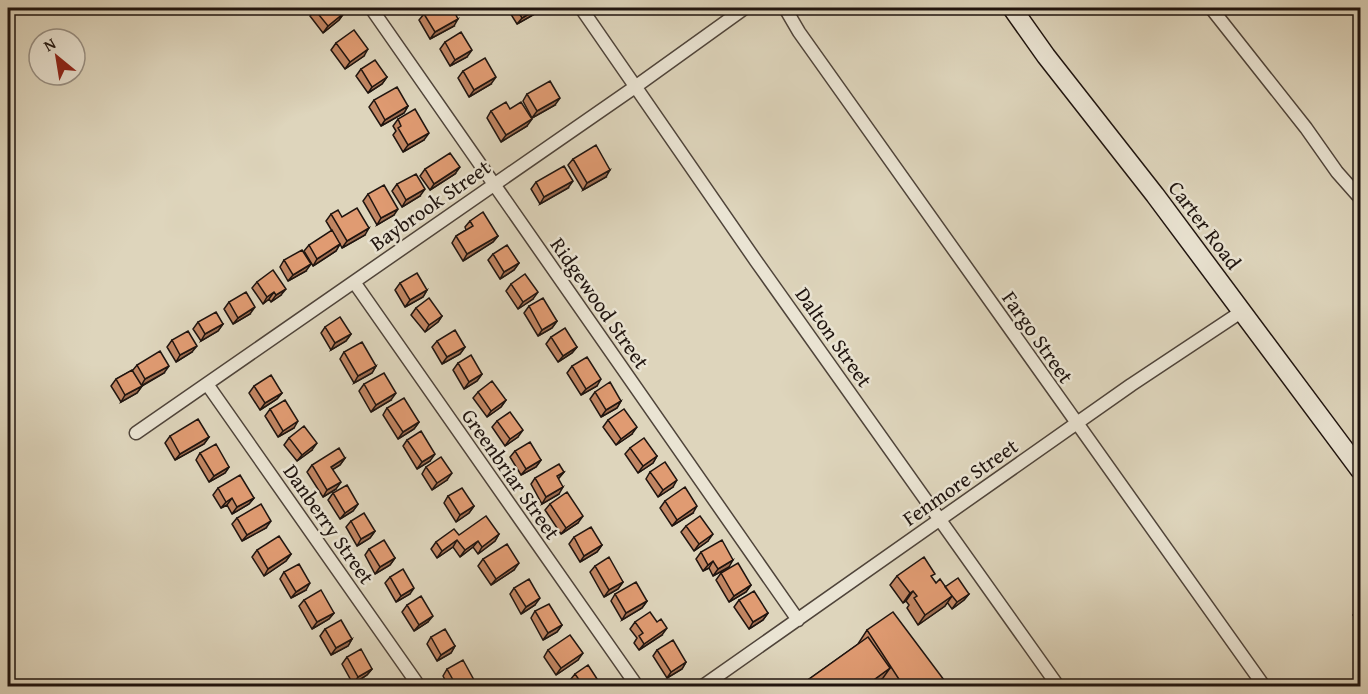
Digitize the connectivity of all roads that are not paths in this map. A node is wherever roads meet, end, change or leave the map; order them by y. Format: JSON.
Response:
{"nodes":[{"id":1,"x":371,"y":8,"type":"edge"},
{"id":2,"x":580,"y":8,"type":"edge"},
{"id":3,"x":745,"y":8,"type":"edge"},
{"id":4,"x":785,"y":8,"type":"edge"},
{"id":5,"x":1012,"y":8,"type":"edge"},
{"id":6,"x":1211,"y":8,"type":"edge"},
{"id":7,"x":635,"y":87,"type":"junction"},
{"id":8,"x":493,"y":185,"type":"junction"},
{"id":9,"x":1360,"y":198,"type":"edge"},
{"id":10,"x":354,"y":282,"type":"junction"},
{"id":11,"x":1241,"y":312,"type":"junction"},
{"id":12,"x":207,"y":384,"type":"junction"},
{"id":13,"x":1076,"y":425,"type":"junction"},
{"id":14,"x":136,"y":433,"type":"dead end"},
{"id":15,"x":1360,"y":470,"type":"edge"},
{"id":16,"x":940,"y":520,"type":"junction"},
{"id":17,"x":798,"y":620,"type":"junction"},
{"id":18,"x":419,"y":687,"type":"edge"},
{"id":19,"x":637,"y":687,"type":"edge"},
{"id":20,"x":703,"y":687,"type":"edge"},
{"id":21,"x":1058,"y":687,"type":"edge"},
{"id":22,"x":1264,"y":687,"type":"edge"}],
"edges":[{"from":1,"to":8,"type":"street","name":"Ridgewood Street"},
{"from":2,"to":7,"type":"street","name":"Dalton Street"},
{"from":3,"to":7,"type":"street","name":"Baybrook Street"},
{"from":4,"to":13,"type":"street","name":"Fargo Street"},
{"from":5,"to":11,"type":"main road","name":"Carter Road"},
{"from":6,"to":9,"type":"street"},
{"from":7,"to":8,"type":"street","name":"Baybrook Street"},
{"from":7,"to":16,"type":"street","name":"Dalton Street"},
{"from":8,"to":10,"type":"street","name":"Baybrook Street"},
{"from":8,"to":17,"type":"street","name":"Ridgewood Street"},
{"from":10,"to":12,"type":"street","name":"Baybrook Street"},
{"from":10,"to":19,"type":"street","name":"Greenbriar Street"},
{"from":11,"to":13,"type":"street","name":"Fenmore Street"},
{"from":11,"to":15,"type":"main road","name":"Carter Road"},
{"from":12,"to":14,"type":"street","name":"Baybrook Street"},
{"from":12,"to":18,"type":"street","name":"Danberry Street"},
{"from":13,"to":16,"type":"street","name":"Fenmore Street"},
{"from":13,"to":22,"type":"street","name":"Fargo Street"},
{"from":16,"to":17,"type":"street","name":"Fenmore Street"},
{"from":16,"to":21,"type":"street","name":"Dalton Street"},
{"from":17,"to":20,"type":"street","name":"Fenmore Street"}]}
